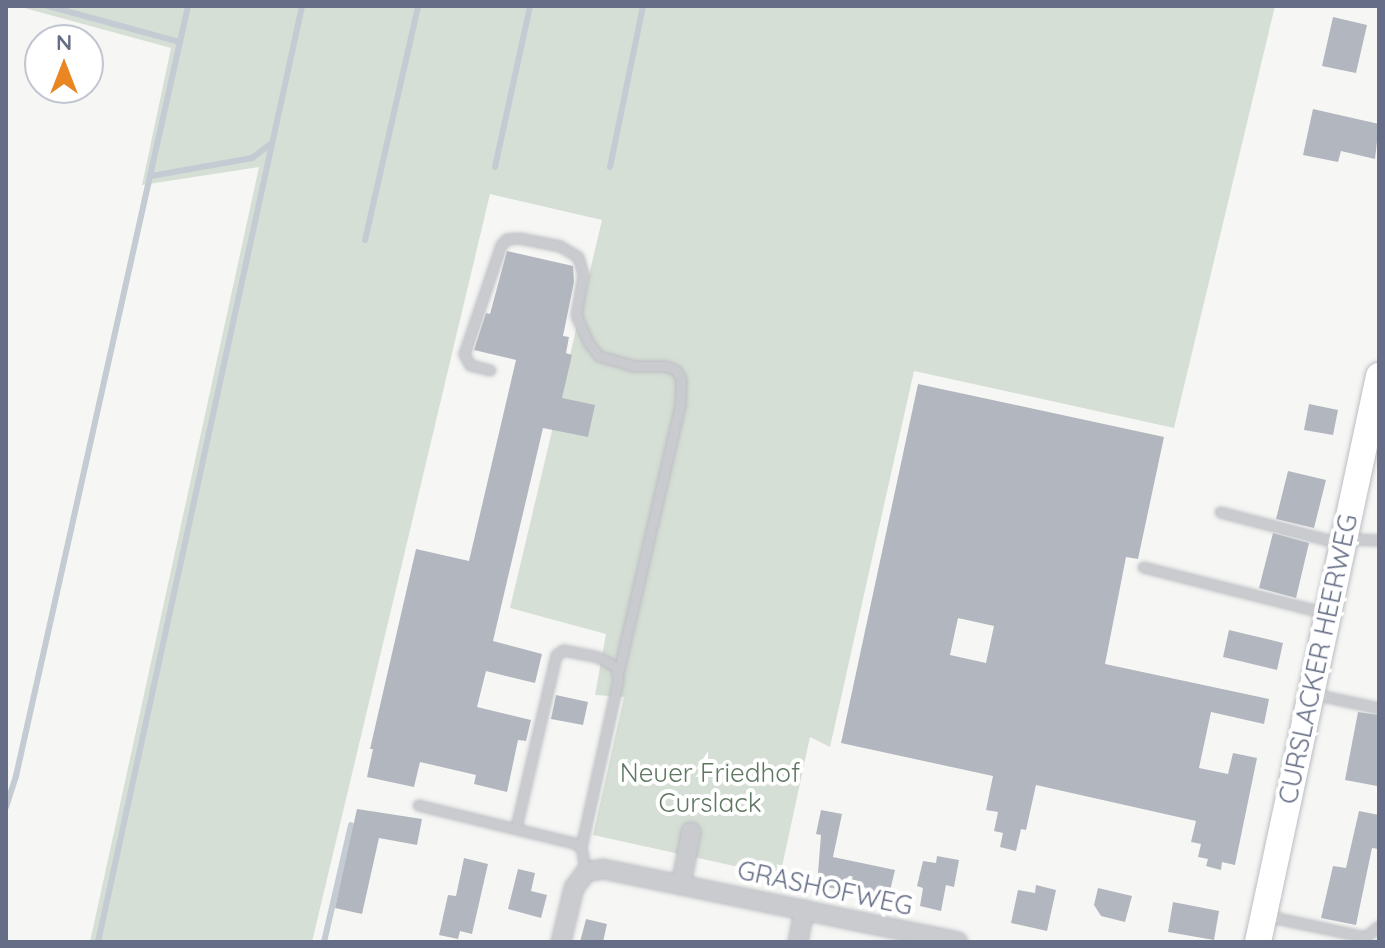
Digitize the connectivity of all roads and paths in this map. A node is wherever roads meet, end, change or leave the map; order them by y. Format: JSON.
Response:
{"nodes":[{"id":1,"x":490,"y":370,"type":"dead end"},
{"id":2,"x":1379,"y":376,"type":"edge"},
{"id":3,"x":1220,"y":512,"type":"dead end"},
{"id":4,"x":1379,"y":540,"type":"edge"},
{"id":5,"x":1344,"y":541,"type":"junction"},
{"id":6,"x":1143,"y":567,"type":"dead end"},
{"id":7,"x":1328,"y":614,"type":"junction"},
{"id":8,"x":618,"y":674,"type":"junction"},
{"id":9,"x":1311,"y":694,"type":"junction"},
{"id":10,"x":1379,"y":708,"type":"edge"},
{"id":11,"x":418,"y":805,"type":"dead end"},
{"id":12,"x":516,"y":827,"type":"junction"},
{"id":13,"x":691,"y":832,"type":"dead end"},
{"id":14,"x":581,"y":847,"type":"junction"},
{"id":15,"x":586,"y":872,"type":"junction"},
{"id":16,"x":681,"y":885,"type":"junction"},
{"id":17,"x":804,"y":910,"type":"junction"},
{"id":18,"x":1263,"y":915,"type":"junction"},
{"id":19,"x":1379,"y":926,"type":"edge"},
{"id":20,"x":1365,"y":939,"type":"edge"},
{"id":21,"x":561,"y":942,"type":"edge"},
{"id":22,"x":798,"y":942,"type":"edge"},
{"id":23,"x":958,"y":942,"type":"edge"},
{"id":24,"x":1258,"y":942,"type":"edge"}],
"edges":[{"from":1,"to":8,"type":"lane"},
{"from":2,"to":5,"type":"main road","name":"CURSLACKER HEERWEG"},
{"from":3,"to":5,"type":"lane"},
{"from":4,"to":5,"type":"lane"},
{"from":5,"to":7,"type":"main road","name":"CURSLACKER HEERWEG"},
{"from":6,"to":7,"type":"lane"},
{"from":7,"to":9,"type":"main road","name":"CURSLACKER HEERWEG"},
{"from":8,"to":12,"type":"lane"},
{"from":8,"to":14,"type":"lane"},
{"from":9,"to":10,"type":"lane"},
{"from":9,"to":18,"type":"main road","name":"CURSLACKER HEERWEG"},
{"from":11,"to":12,"type":"lane"},
{"from":12,"to":14,"type":"lane"},
{"from":13,"to":16,"type":"street"},
{"from":14,"to":15,"type":"lane"},
{"from":15,"to":16,"type":"street","name":"GRASHOFWEG"},
{"from":15,"to":21,"type":"street"},
{"from":16,"to":17,"type":"street","name":"GRASHOFWEG"},
{"from":17,"to":22,"type":"street"},
{"from":17,"to":23,"type":"street","name":"GRASHOFWEG"},
{"from":18,"to":20,"type":"lane"},
{"from":18,"to":24,"type":"main road","name":"CURSLACKER HEERWEG"},
{"from":19,"to":20,"type":"lane"}]}
